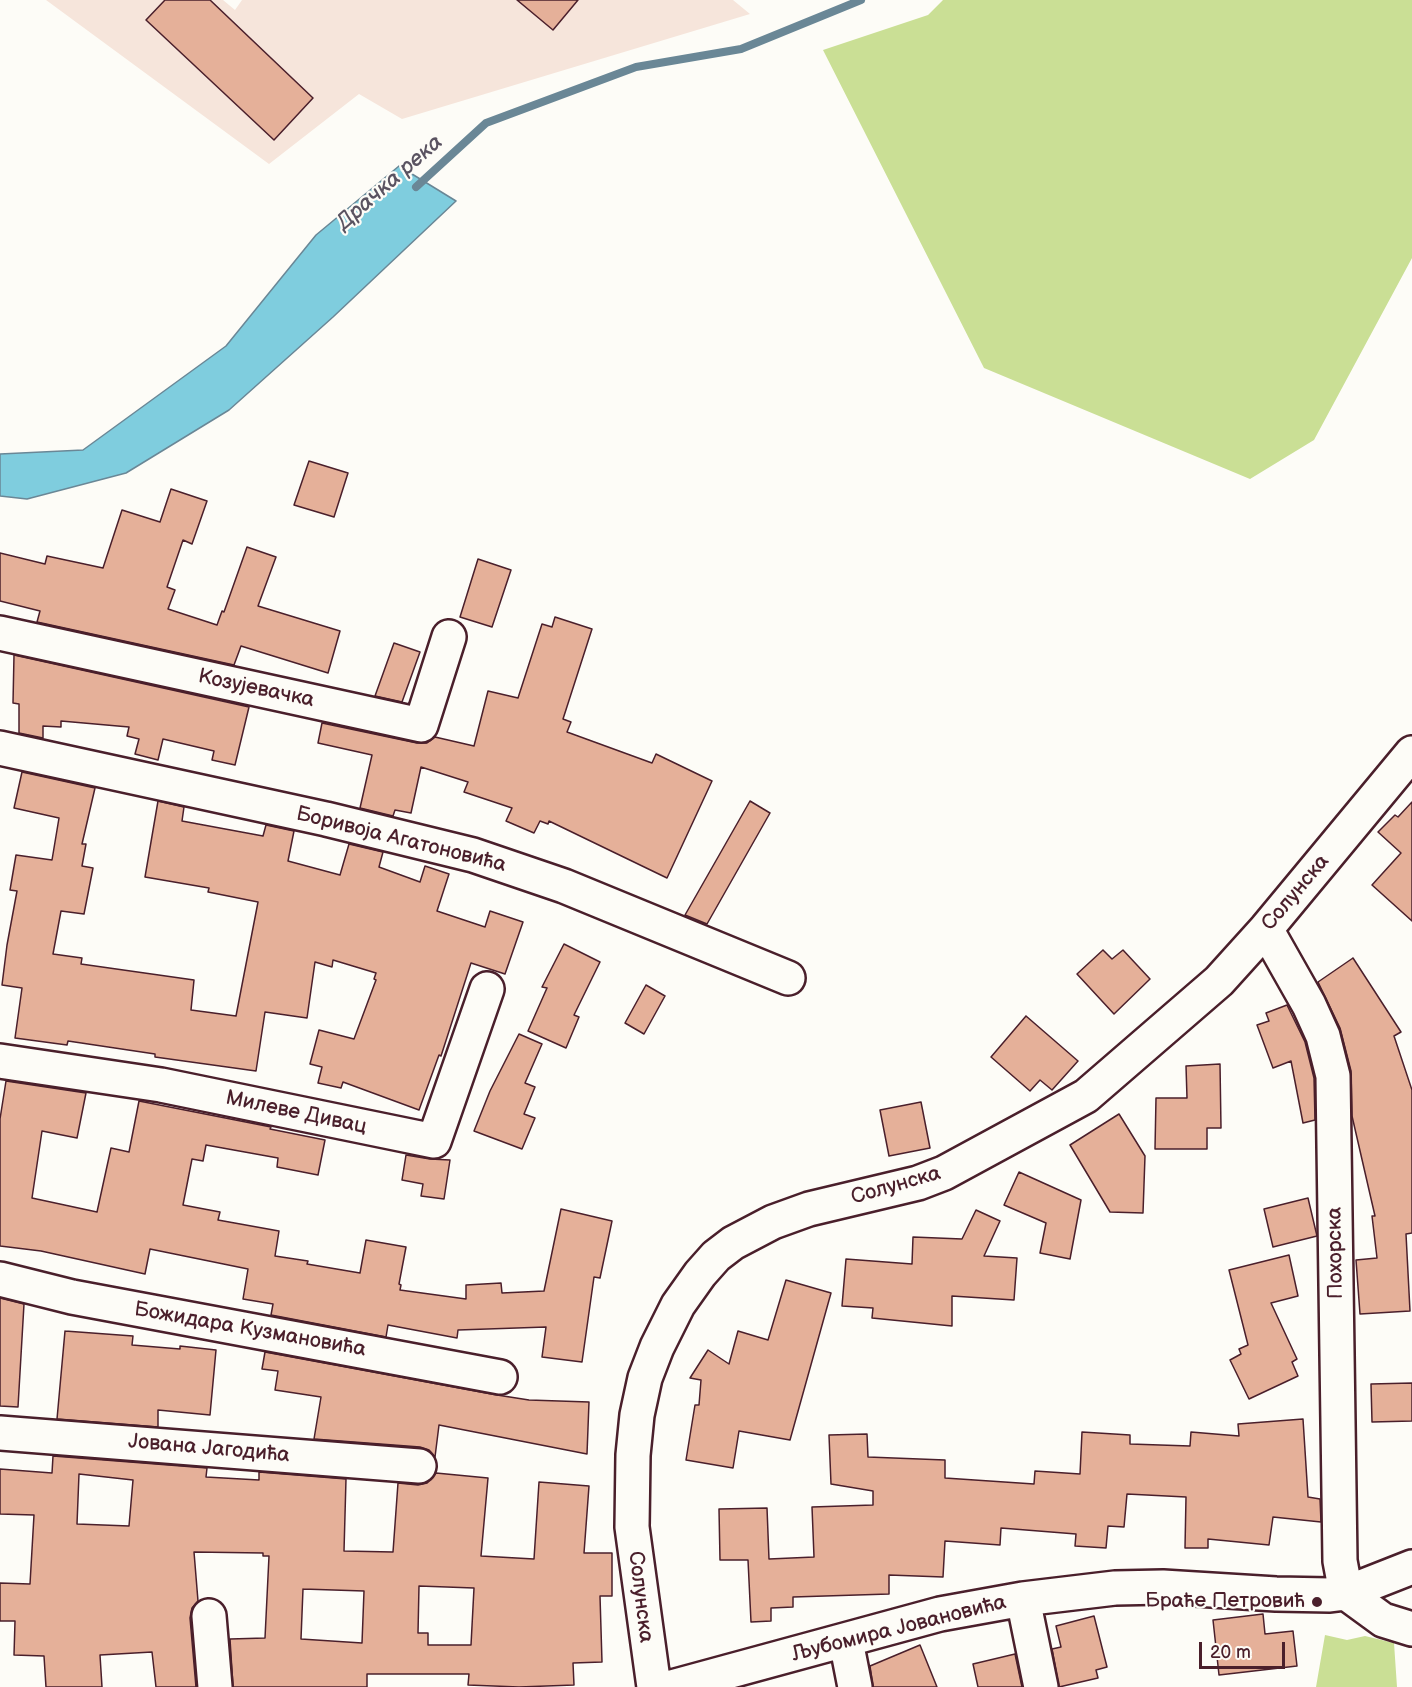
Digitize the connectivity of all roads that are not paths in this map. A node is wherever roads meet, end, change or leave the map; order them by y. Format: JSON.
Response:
{"nodes":[{"id":1,"x":0,"y":633,"type":"edge"},
{"id":2,"x":450,"y":637,"type":"dead end"},
{"id":3,"x":0,"y":748,"type":"edge"},
{"id":4,"x":1412,"y":753,"type":"edge"},
{"id":5,"x":1266,"y":929,"type":"junction"},
{"id":6,"x":788,"y":978,"type":"dead end"},
{"id":7,"x":487,"y":989,"type":"dead end"},
{"id":8,"x":0,"y":1061,"type":"edge"},
{"id":9,"x":0,"y":1279,"type":"edge"},
{"id":10,"x":500,"y":1377,"type":"dead end"},
{"id":11,"x":0,"y":1433,"type":"edge"},
{"id":12,"x":419,"y":1466,"type":"dead end"},
{"id":13,"x":1412,"y":1567,"type":"edge"},
{"id":14,"x":1346,"y":1593,"type":"junction"},
{"id":15,"x":1023,"y":1599,"type":"junction"},
{"id":16,"x":209,"y":1616,"type":"dead end"},
{"id":17,"x":1412,"y":1629,"type":"edge"},
{"id":18,"x":846,"y":1641,"type":"junction"},
{"id":19,"x":215,"y":1687,"type":"edge"},
{"id":20,"x":654,"y":1687,"type":"edge"},
{"id":21,"x":672,"y":1687,"type":"edge"},
{"id":22,"x":855,"y":1687,"type":"edge"},
{"id":23,"x":1041,"y":1687,"type":"edge"}],
"edges":[{"from":1,"to":2,"type":"street","name":"Козујевачка"},
{"from":3,"to":6,"type":"street","name":"Боривоја Агатоновића"},
{"from":4,"to":5,"type":"street","name":"Солунска"},
{"from":5,"to":14,"type":"street","name":"Похорска"},
{"from":5,"to":20,"type":"street","name":"Солунска"},
{"from":7,"to":8,"type":"street","name":"Милеве Дивац"},
{"from":9,"to":10,"type":"street","name":"Божидара Кузмановића"},
{"from":11,"to":12,"type":"street","name":"Јована Јагодића"},
{"from":13,"to":14,"type":"street","name":"Љубомира Јовановића"},
{"from":14,"to":15,"type":"street","name":"Љубомира Јовановића"},
{"from":14,"to":17,"type":"street"},
{"from":15,"to":18,"type":"street","name":"Љубомира Јовановића"},
{"from":15,"to":23,"type":"street"},
{"from":16,"to":19,"type":"street"},
{"from":18,"to":21,"type":"street","name":"Љубомира Јовановића"},
{"from":18,"to":22,"type":"street"}]}
